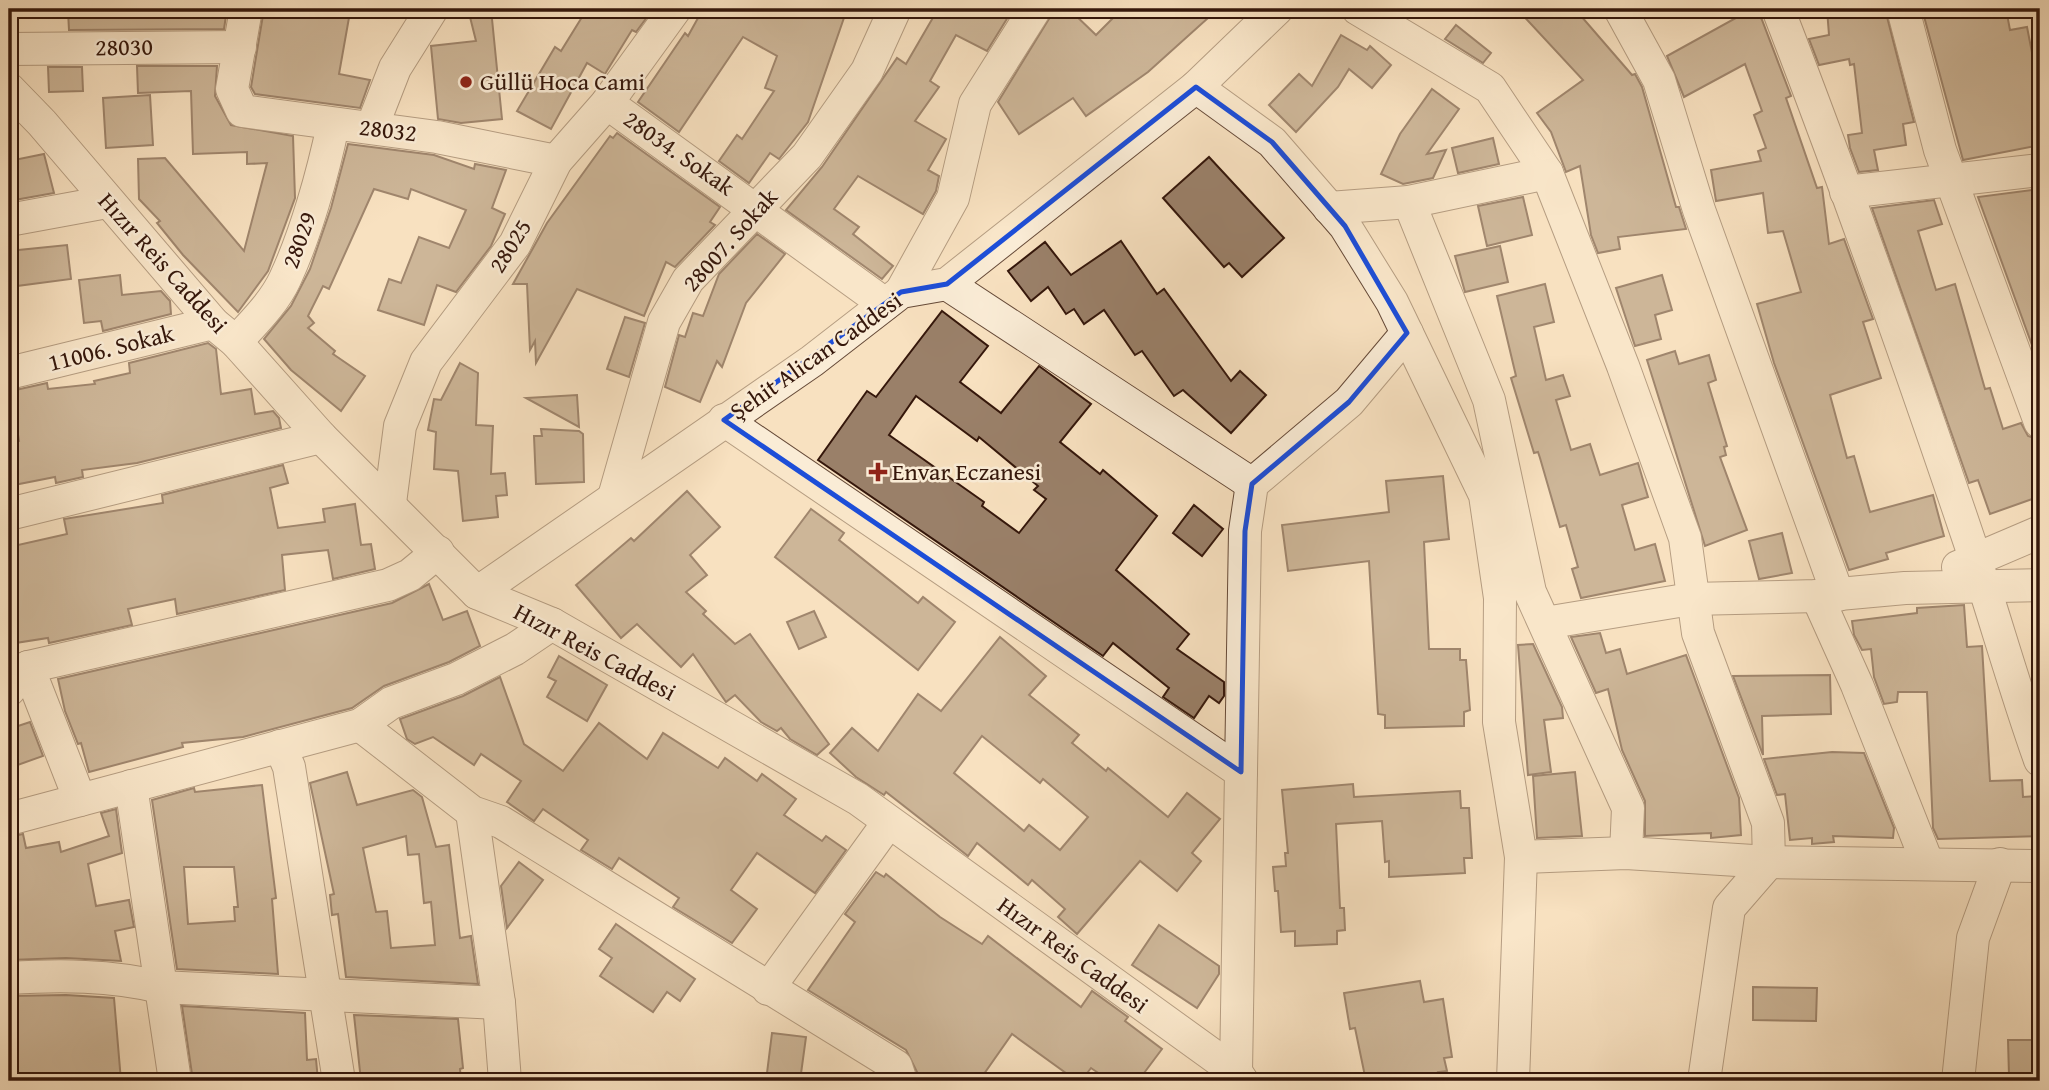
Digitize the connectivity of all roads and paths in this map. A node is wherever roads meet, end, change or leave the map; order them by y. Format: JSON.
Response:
{"nodes":[{"id":1,"x":246,"y":9,"type":"edge"},
{"id":2,"x":432,"y":9,"type":"edge"},
{"id":3,"x":675,"y":9,"type":"edge"},
{"id":4,"x":895,"y":9,"type":"edge"},
{"id":5,"x":1035,"y":9,"type":"edge"},
{"id":6,"x":1277,"y":9,"type":"edge"},
{"id":7,"x":1358,"y":9,"type":"edge"},
{"id":8,"x":1619,"y":9,"type":"edge"},
{"id":9,"x":1779,"y":9,"type":"edge"},
{"id":10,"x":1903,"y":9,"type":"edge"},
{"id":11,"x":240,"y":47,"type":"junction"},
{"id":12,"x":9,"y":50,"type":"edge"},
{"id":13,"x":1196,"y":87,"type":"junction"},
{"id":14,"x":11,"y":95,"type":"edge"},
{"id":15,"x":607,"y":103,"type":"junction"},
{"id":16,"x":333,"y":125,"type":"junction"},
{"id":17,"x":372,"y":127,"type":"junction"},
{"id":18,"x":556,"y":161,"type":"junction"},
{"id":19,"x":2040,"y":170,"type":"edge"},
{"id":20,"x":1548,"y":173,"type":"junction"},
{"id":21,"x":1951,"y":179,"type":"junction"},
{"id":22,"x":1846,"y":192,"type":"junction"},
{"id":23,"x":107,"y":202,"type":"junction"},
{"id":24,"x":1409,"y":202,"type":"junction"},
{"id":25,"x":757,"y":208,"type":"junction"},
{"id":26,"x":1329,"y":208,"type":"junction"},
{"id":27,"x":9,"y":220,"type":"edge"},
{"id":28,"x":947,"y":284,"type":"junction"},
{"id":29,"x":893,"y":298,"type":"junction"},
{"id":30,"x":224,"y":332,"type":"junction"},
{"id":31,"x":1407,"y":333,"type":"junction"},
{"id":32,"x":9,"y":373,"type":"edge"},
{"id":33,"x":724,"y":420,"type":"junction"},
{"id":34,"x":2040,"y":422,"type":"edge"},
{"id":35,"x":321,"y":437,"type":"junction"},
{"id":36,"x":1252,"y":484,"type":"junction"},
{"id":37,"x":614,"y":497,"type":"junction"},
{"id":38,"x":390,"y":503,"type":"junction"},
{"id":39,"x":9,"y":514,"type":"edge"},
{"id":40,"x":2040,"y":532,"type":"edge"},
{"id":41,"x":438,"y":552,"type":"junction"},
{"id":42,"x":1979,"y":573,"type":"junction"},
{"id":43,"x":2040,"y":585,"type":"edge"},
{"id":44,"x":477,"y":593,"type":"junction"},
{"id":45,"x":1515,"y":595,"type":"junction"},
{"id":46,"x":1828,"y":596,"type":"junction"},
{"id":47,"x":1691,"y":600,"type":"junction"},
{"id":48,"x":1545,"y":623,"type":"junction"},
{"id":49,"x":552,"y":624,"type":"junction"},
{"id":50,"x":18,"y":678,"type":"edge"},
{"id":51,"x":360,"y":725,"type":"junction"},
{"id":52,"x":280,"y":746,"type":"junction"},
{"id":53,"x":2040,"y":760,"type":"edge"},
{"id":54,"x":1241,"y":772,"type":"junction"},
{"id":55,"x":131,"y":786,"type":"junction"},
{"id":56,"x":80,"y":800,"type":"junction"},
{"id":57,"x":472,"y":812,"type":"junction"},
{"id":58,"x":9,"y":819,"type":"edge"},
{"id":59,"x":888,"y":822,"type":"junction"},
{"id":60,"x":1626,"y":853,"type":"junction"},
{"id":61,"x":1521,"y":857,"type":"junction"},
{"id":62,"x":1769,"y":862,"type":"junction"},
{"id":63,"x":1927,"y":862,"type":"junction"},
{"id":64,"x":2000,"y":864,"type":"junction"},
{"id":65,"x":2040,"y":866,"type":"edge"},
{"id":66,"x":9,"y":978,"type":"edge"},
{"id":67,"x":160,"y":987,"type":"junction"},
{"id":68,"x":768,"y":989,"type":"junction"},
{"id":69,"x":328,"y":994,"type":"junction"},
{"id":70,"x":499,"y":1003,"type":"junction"},
{"id":71,"x":1235,"y":1078,"type":"edge"},
{"id":72,"x":175,"y":1081,"type":"edge"},
{"id":73,"x":340,"y":1081,"type":"edge"},
{"id":74,"x":505,"y":1081,"type":"edge"},
{"id":75,"x":901,"y":1081,"type":"edge"},
{"id":76,"x":1513,"y":1081,"type":"edge"},
{"id":77,"x":1704,"y":1081,"type":"edge"},
{"id":78,"x":1958,"y":1081,"type":"edge"}],
"edges":[{"from":1,"to":11,"type":"street"},
{"from":2,"to":17,"type":"street"},
{"from":3,"to":15,"type":"street","name":"28025"},
{"from":4,"to":25,"type":"street","name":"28007. Sokak"},
{"from":5,"to":29,"type":"street"},
{"from":6,"to":13,"type":"street","name":"Şehit Alican Caddesi"},
{"from":7,"to":20,"type":"street"},
{"from":8,"to":46,"type":"street"},
{"from":9,"to":22,"type":"street"},
{"from":10,"to":21,"type":"street"},
{"from":11,"to":12,"type":"street","name":"28030"},
{"from":11,"to":16,"type":"street","name":"28032"},
{"from":13,"to":26,"type":"street"},
{"from":13,"to":28,"type":"street","name":"Şehit Alican Caddesi"},
{"from":14,"to":23,"type":"street","name":"Hızır Reis Caddesi"},
{"from":15,"to":18,"type":"street","name":"28025"},
{"from":15,"to":25,"type":"street","name":"28034. Sokak"},
{"from":16,"to":17,"type":"street","name":"28032"},
{"from":16,"to":30,"type":"street","name":"28029"},
{"from":17,"to":18,"type":"street","name":"28032"},
{"from":18,"to":38,"type":"street","name":"28025"},
{"from":19,"to":21,"type":"street"},
{"from":20,"to":24,"type":"street"},
{"from":20,"to":47,"type":"street"},
{"from":21,"to":22,"type":"street"},
{"from":21,"to":34,"type":"street"},
{"from":22,"to":42,"type":"street"},
{"from":23,"to":27,"type":"street"},
{"from":23,"to":30,"type":"street","name":"Hızır Reis Caddesi"},
{"from":24,"to":26,"type":"street"},
{"from":24,"to":45,"type":"street"},
{"from":25,"to":29,"type":"street","name":"28034. Sokak"},
{"from":25,"to":37,"type":"street","name":"28007. Sokak"},
{"from":26,"to":31,"type":"street"},
{"from":28,"to":29,"type":"street","name":"Şehit Alican Caddesi"},
{"from":28,"to":36,"type":"street"},
{"from":29,"to":33,"type":"street","name":"Şehit Alican Caddesi"},
{"from":30,"to":32,"type":"street","name":"11006. Sokak"},
{"from":30,"to":35,"type":"street","name":"Hızır Reis Caddesi"},
{"from":31,"to":36,"type":"street"},
{"from":31,"to":45,"type":"street"},
{"from":33,"to":37,"type":"street","name":"Şehit Alican Caddesi"},
{"from":33,"to":54,"type":"street"},
{"from":35,"to":38,"type":"street","name":"Hızır Reis Caddesi"},
{"from":35,"to":39,"type":"street"},
{"from":36,"to":54,"type":"street"},
{"from":37,"to":44,"type":"street","name":"Şehit Alican Caddesi"},
{"from":38,"to":41,"type":"street","name":"Hızır Reis Caddesi"},
{"from":40,"to":42,"type":"street"},
{"from":41,"to":44,"type":"street","name":"Hızır Reis Caddesi"},
{"from":41,"to":50,"type":"street"},
{"from":42,"to":43,"type":"street"},
{"from":42,"to":46,"type":"street"},
{"from":42,"to":53,"type":"street"},
{"from":44,"to":49,"type":"street","name":"Hızır Reis Caddesi"},
{"from":45,"to":48,"type":"street"},
{"from":45,"to":61,"type":"street"},
{"from":46,"to":47,"type":"street"},
{"from":46,"to":63,"type":"street"},
{"from":47,"to":48,"type":"street"},
{"from":47,"to":62,"type":"street"},
{"from":48,"to":60,"type":"street"},
{"from":49,"to":51,"type":"street"},
{"from":49,"to":59,"type":"street","name":"Hızır Reis Caddesi"},
{"from":50,"to":56,"type":"street"},
{"from":51,"to":52,"type":"street"},
{"from":51,"to":57,"type":"street"},
{"from":52,"to":55,"type":"street"},
{"from":52,"to":69,"type":"street"},
{"from":54,"to":71,"type":"street"},
{"from":55,"to":56,"type":"street"},
{"from":55,"to":67,"type":"street"},
{"from":56,"to":58,"type":"street"},
{"from":57,"to":68,"type":"street"},
{"from":57,"to":70,"type":"street"},
{"from":59,"to":68,"type":"street"},
{"from":59,"to":71,"type":"street","name":"Hızır Reis Caddesi"},
{"from":60,"to":61,"type":"street"},
{"from":60,"to":62,"type":"street"},
{"from":61,"to":76,"type":"street"},
{"from":62,"to":63,"type":"street"},
{"from":62,"to":77,"type":"street"},
{"from":63,"to":64,"type":"street"},
{"from":64,"to":65,"type":"street"},
{"from":64,"to":78,"type":"street"},
{"from":66,"to":67,"type":"street"},
{"from":67,"to":69,"type":"street"},
{"from":67,"to":72,"type":"street"},
{"from":68,"to":75,"type":"street"},
{"from":69,"to":70,"type":"street"},
{"from":69,"to":73,"type":"street"},
{"from":70,"to":74,"type":"street"}]}
